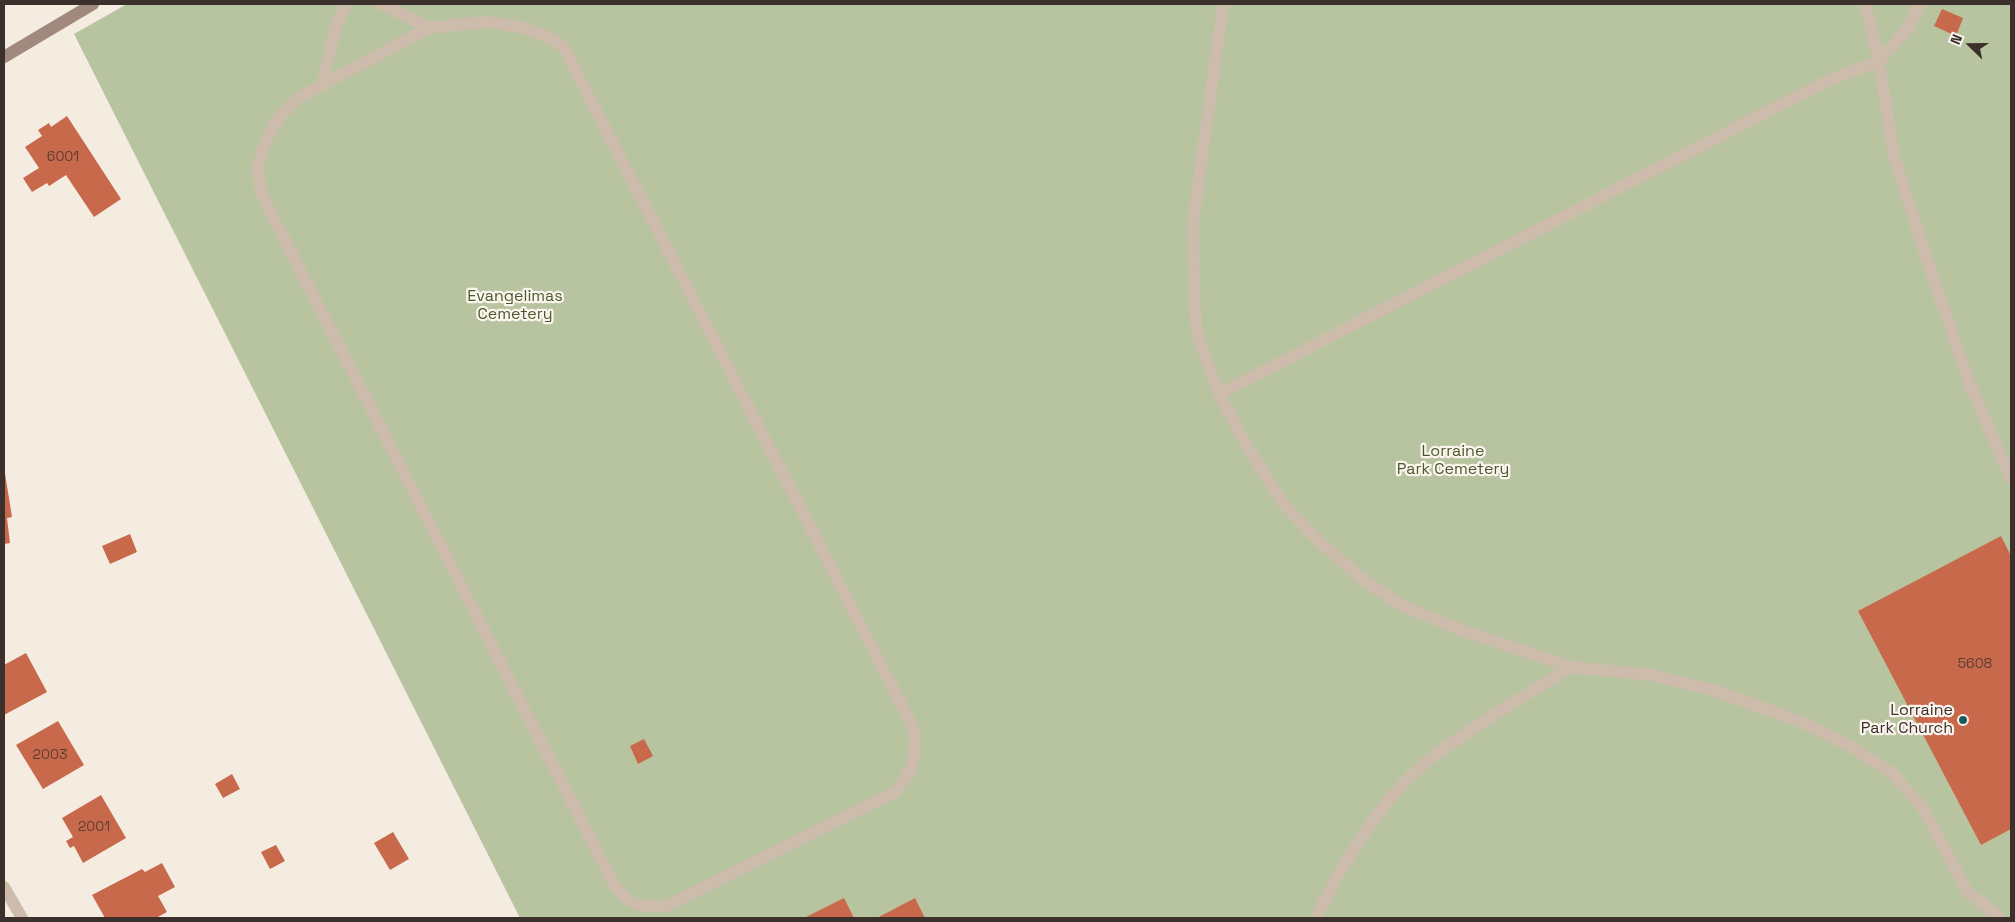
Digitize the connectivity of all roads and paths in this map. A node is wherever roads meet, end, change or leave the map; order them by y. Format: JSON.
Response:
{"nodes":[{"id":1,"x":94,"y":4,"type":"edge"},
{"id":2,"x":346,"y":4,"type":"edge"},
{"id":3,"x":381,"y":4,"type":"edge"},
{"id":4,"x":1223,"y":4,"type":"edge"},
{"id":5,"x":1865,"y":4,"type":"edge"},
{"id":6,"x":1920,"y":4,"type":"edge"},
{"id":7,"x":429,"y":28,"type":"junction"},
{"id":8,"x":4,"y":57,"type":"edge"},
{"id":9,"x":1879,"y":61,"type":"junction"},
{"id":10,"x":324,"y":83,"type":"junction"},
{"id":11,"x":1219,"y":394,"type":"junction"},
{"id":12,"x":2011,"y":478,"type":"edge"},
{"id":13,"x":1571,"y":667,"type":"junction"},
{"id":14,"x":4,"y":887,"type":"edge"},
{"id":15,"x":22,"y":918,"type":"edge"},
{"id":16,"x":1316,"y":918,"type":"edge"},
{"id":17,"x":2000,"y":918,"type":"edge"}],
"edges":[{"from":1,"to":8,"type":"main road"},
{"from":2,"to":10,"type":"street"},
{"from":3,"to":7,"type":"street"},
{"from":4,"to":11,"type":"street"},
{"from":5,"to":9,"type":"street"},
{"from":6,"to":9,"type":"street"},
{"from":7,"to":10,"type":"street"},
{"from":7,"to":10,"type":"street"},
{"from":9,"to":11,"type":"street"},
{"from":9,"to":12,"type":"street"},
{"from":11,"to":13,"type":"street"},
{"from":13,"to":16,"type":"street"},
{"from":13,"to":17,"type":"street"},
{"from":14,"to":15,"type":"street"}]}
